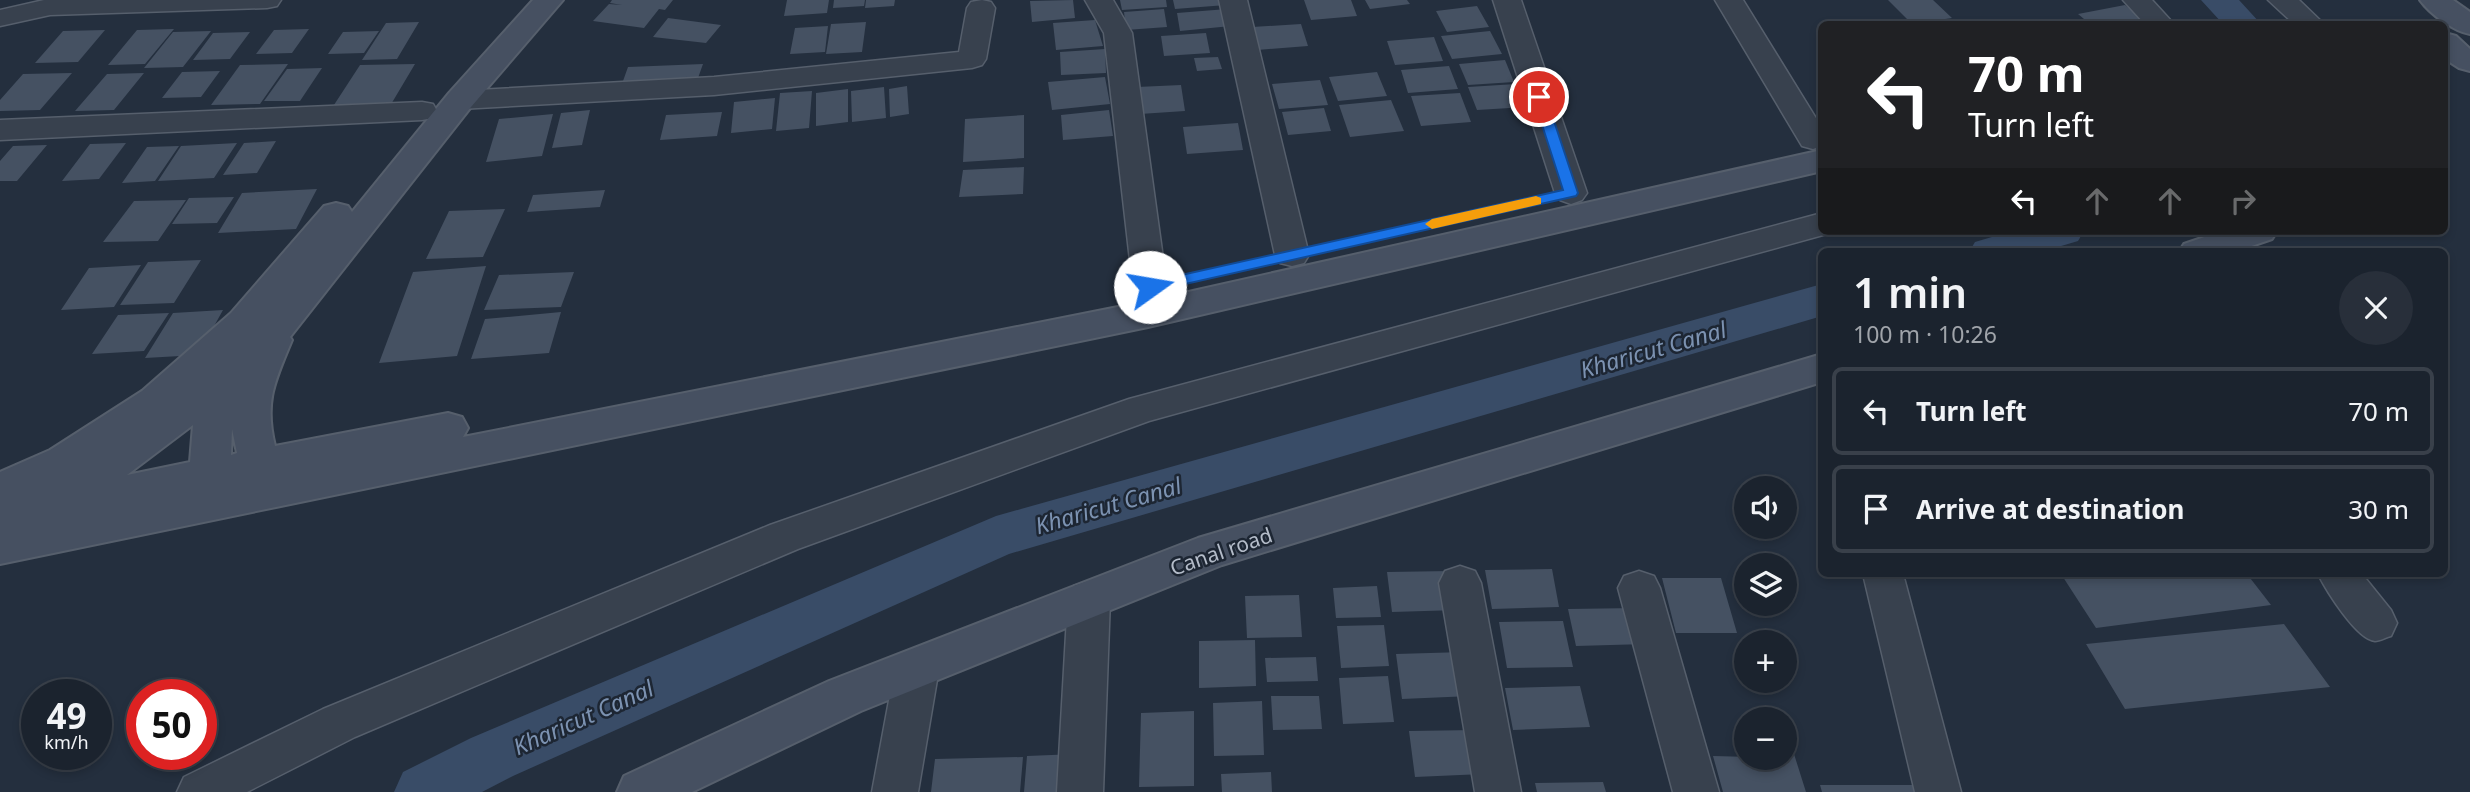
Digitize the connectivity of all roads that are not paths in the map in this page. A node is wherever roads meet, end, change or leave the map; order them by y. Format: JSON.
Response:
{"nodes":[{"id":1,"x":267,"y":0,"type":"edge"},
{"id":2,"x":520,"y":0,"type":"edge"},
{"id":3,"x":549,"y":0,"type":"edge"},
{"id":4,"x":1098,"y":0,"type":"edge"},
{"id":5,"x":1233,"y":0,"type":"edge"},
{"id":6,"x":1507,"y":0,"type":"edge"},
{"id":7,"x":1729,"y":0,"type":"edge"},
{"id":8,"x":2137,"y":0,"type":"edge"},
{"id":9,"x":2282,"y":0,"type":"edge"},
{"id":10,"x":2434,"y":0,"type":"edge"},
{"id":11,"x":981,"y":8,"type":"dead end"},
{"id":12,"x":0,"y":18,"type":"edge"},
{"id":13,"x":2157,"y":21,"type":"edge"},
{"id":14,"x":2306,"y":21,"type":"edge"},
{"id":15,"x":2470,"y":25,"type":"edge"},
{"id":16,"x":2448,"y":31,"type":"edge"},
{"id":17,"x":2448,"y":46,"type":"edge"},
{"id":18,"x":2470,"y":63,"type":"edge"},
{"id":19,"x":2448,"y":64,"type":"edge"},
{"id":20,"x":460,"y":100,"type":"junction"},
{"id":21,"x":422,"y":111,"type":"junction"},
{"id":22,"x":0,"y":130,"type":"edge"},
{"id":23,"x":1818,"y":143,"type":"edge"},
{"id":24,"x":1818,"y":145,"type":"edge"},
{"id":25,"x":1818,"y":145,"type":"edge"},
{"id":26,"x":1571,"y":193,"type":"junction"},
{"id":27,"x":1818,"y":225,"type":"edge"},
{"id":28,"x":2248,"y":235,"type":"edge"},
{"id":29,"x":2208,"y":248,"type":"edge"},
{"id":30,"x":1292,"y":255,"type":"junction"},
{"id":31,"x":1150,"y":287,"type":"junction"},
{"id":32,"x":262,"y":324,"type":"junction"},
{"id":33,"x":1818,"y":369,"type":"edge"},
{"id":34,"x":215,"y":388,"type":"junction"},
{"id":35,"x":263,"y":478,"type":"junction"},
{"id":36,"x":215,"y":488,"type":"junction"},
{"id":37,"x":0,"y":490,"type":"edge"},
{"id":38,"x":0,"y":515,"type":"edge"},
{"id":39,"x":0,"y":547,"type":"edge"},
{"id":40,"x":1884,"y":577,"type":"edge"},
{"id":41,"x":2340,"y":577,"type":"edge"},
{"id":42,"x":1460,"y":583,"type":"dead end"},
{"id":43,"x":1639,"y":589,"type":"dead end"},
{"id":44,"x":1089,"y":599,"type":"junction"},
{"id":45,"x":2376,"y":623,"type":"dead end"},
{"id":46,"x":917,"y":668,"type":"junction"},
{"id":47,"x":200,"y":792,"type":"edge"},
{"id":48,"x":641,"y":792,"type":"edge"},
{"id":49,"x":895,"y":792,"type":"edge"},
{"id":50,"x":1080,"y":792,"type":"edge"},
{"id":51,"x":1498,"y":792,"type":"edge"},
{"id":52,"x":1696,"y":792,"type":"edge"},
{"id":53,"x":1938,"y":792,"type":"edge"}],
"edges":[{"from":1,"to":12,"type":"street"},
{"from":2,"to":21,"type":"main road"},
{"from":3,"to":20,"type":"main road"},
{"from":4,"to":31,"type":"street"},
{"from":5,"to":30,"type":"street"},
{"from":6,"to":26,"type":"street"},
{"from":7,"to":23,"type":"street"},
{"from":8,"to":13,"type":"street"},
{"from":9,"to":14,"type":"street"},
{"from":10,"to":15,"type":"main road"},
{"from":11,"to":20,"type":"street"},
{"from":15,"to":16,"type":"main road"},
{"from":17,"to":18,"type":"main road"},
{"from":18,"to":19,"type":"main road"},
{"from":20,"to":32,"type":"main road"},
{"from":21,"to":22,"type":"street"},
{"from":21,"to":32,"type":"main road"},
{"from":24,"to":26,"type":"main road"},
{"from":25,"to":35,"type":"main road"},
{"from":26,"to":30,"type":"main road"},
{"from":27,"to":47,"type":"street"},
{"from":28,"to":29,"type":"main road"},
{"from":30,"to":31,"type":"main road"},
{"from":31,"to":35,"type":"main road"},
{"from":32,"to":34,"type":"main road"},
{"from":32,"to":35,"type":"main road"},
{"from":32,"to":37,"type":"main road"},
{"from":33,"to":44,"type":"main road","name":"Canal road"},
{"from":34,"to":36,"type":"main road"},
{"from":34,"to":38,"type":"main road"},
{"from":35,"to":36,"type":"main road"},
{"from":36,"to":38,"type":"main road"},
{"from":36,"to":39,"type":"main road"},
{"from":40,"to":53,"type":"street"},
{"from":41,"to":45,"type":"street"},
{"from":42,"to":51,"type":"street"},
{"from":43,"to":52,"type":"street"},
{"from":44,"to":46,"type":"main road","name":"Canal road"},
{"from":44,"to":50,"type":"street"},
{"from":46,"to":48,"type":"main road","name":"Canal road"},
{"from":46,"to":49,"type":"street"}]}
